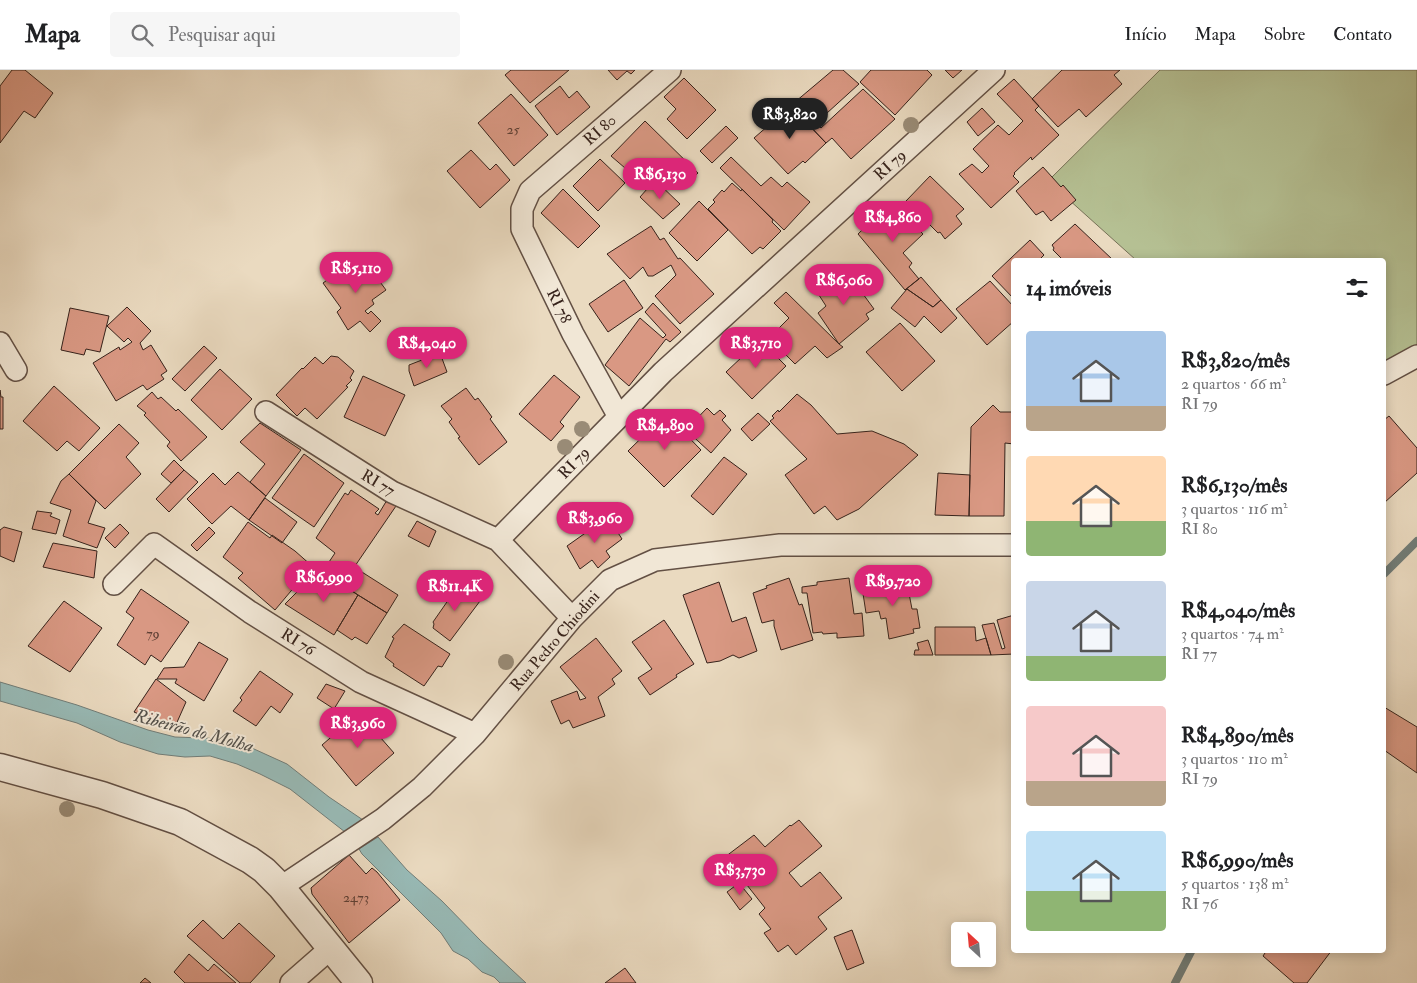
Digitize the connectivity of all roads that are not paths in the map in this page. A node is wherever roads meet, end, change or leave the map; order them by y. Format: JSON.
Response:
{"nodes":[{"id":1,"x":670,"y":70,"type":"edge"},
{"id":2,"x":994,"y":70,"type":"edge"},
{"id":3,"x":530,"y":191,"type":"joint"},
{"id":4,"x":0,"y":343,"type":"edge"},
{"id":5,"x":1417,"y":356,"type":"edge"},
{"id":6,"x":16,"y":370,"type":"dead end"},
{"id":7,"x":1386,"y":373,"type":"edge"},
{"id":8,"x":266,"y":412,"type":"dead end"},
{"id":9,"x":619,"y":417,"type":"junction"},
{"id":10,"x":498,"y":540,"type":"junction"},
{"id":11,"x":1011,"y":545,"type":"edge"},
{"id":12,"x":114,"y":584,"type":"dead end"},
{"id":13,"x":572,"y":618,"type":"junction"},
{"id":14,"x":475,"y":734,"type":"junction"},
{"id":15,"x":0,"y":767,"type":"edge"},
{"id":16,"x":281,"y":887,"type":"junction"},
{"id":17,"x":331,"y":948,"type":"junction"},
{"id":18,"x":291,"y":983,"type":"edge"},
{"id":19,"x":359,"y":983,"type":"edge"}],
"edges":[{"from":1,"to":3,"type":"street","name":"RI 80"},
{"from":2,"to":9,"type":"street","name":"RI 79"},
{"from":3,"to":9,"type":"street","name":"RI 78"},
{"from":4,"to":6,"type":"street"},
{"from":5,"to":7,"type":"street"},
{"from":8,"to":10,"type":"street","name":"RI 77"},
{"from":9,"to":10,"type":"street","name":"RI 79"},
{"from":10,"to":13,"type":"street"},
{"from":11,"to":13,"type":"street","name":"Rua Pedro Chiodini"},
{"from":12,"to":14,"type":"street","name":"RI 76"},
{"from":13,"to":14,"type":"street","name":"Rua Pedro Chiodini"},
{"from":14,"to":16,"type":"street","name":"Rua Pedro Chiodini"},
{"from":15,"to":16,"type":"street"},
{"from":16,"to":17,"type":"street"},
{"from":17,"to":18,"type":"street"},
{"from":17,"to":19,"type":"street"}]}
